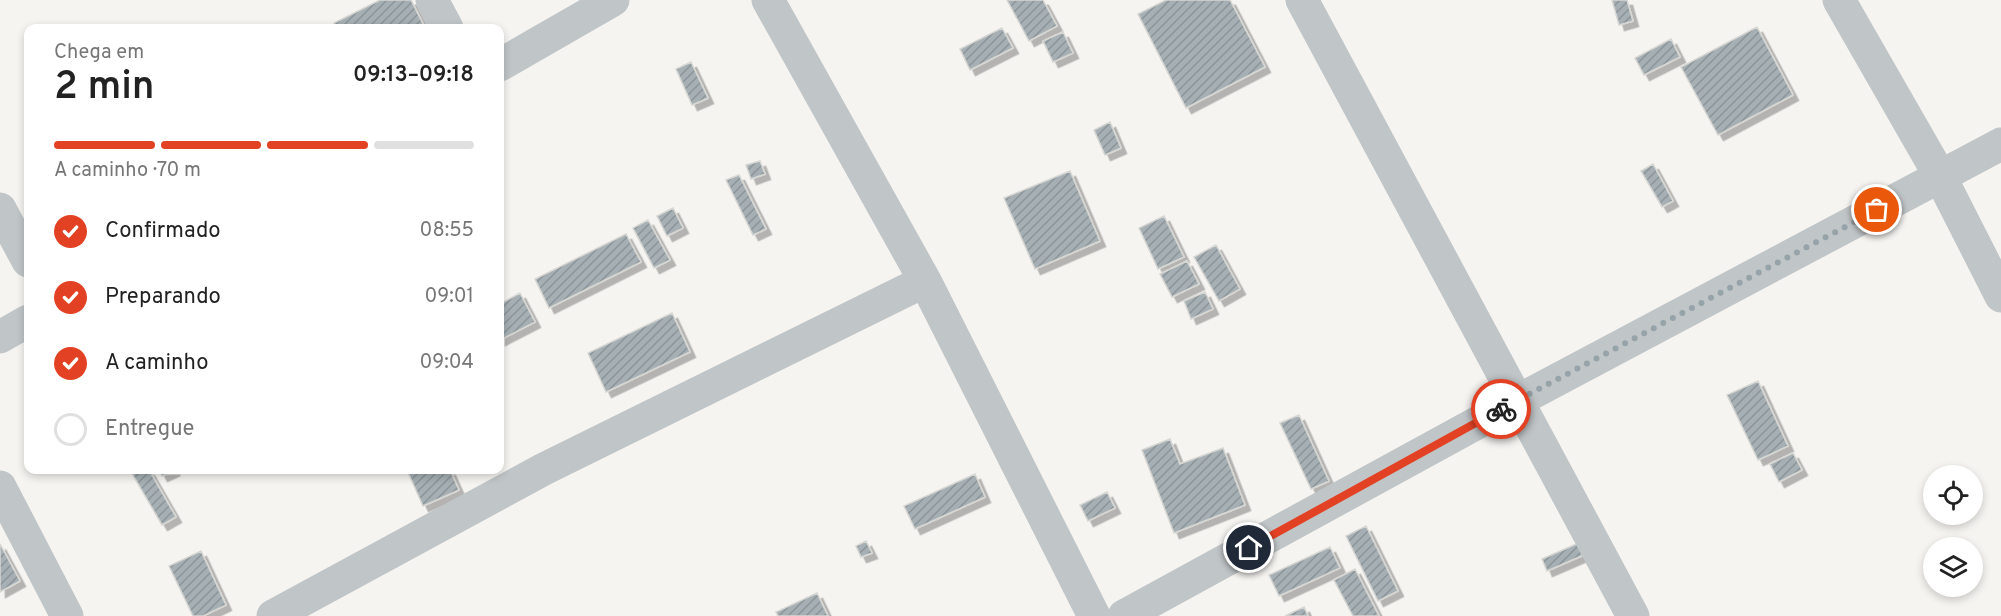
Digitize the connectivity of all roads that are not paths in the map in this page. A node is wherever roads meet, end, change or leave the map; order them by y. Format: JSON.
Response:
{"nodes":[{"id":1,"x":432,"y":0,"type":"edge"},
{"id":2,"x":613,"y":0,"type":"edge"},
{"id":3,"x":768,"y":0,"type":"edge"},
{"id":4,"x":1302,"y":0,"type":"edge"},
{"id":5,"x":1839,"y":0,"type":"edge"},
{"id":6,"x":445,"y":24,"type":"edge"},
{"id":7,"x":504,"y":63,"type":"edge"},
{"id":8,"x":2001,"y":144,"type":"edge"},
{"id":9,"x":1940,"y":176,"type":"junction"},
{"id":10,"x":0,"y":209,"type":"edge"},
{"id":11,"x":24,"y":254,"type":"edge"},
{"id":12,"x":925,"y":281,"type":"junction"},
{"id":13,"x":2001,"y":296,"type":"edge"},
{"id":14,"x":24,"y":323,"type":"edge"},
{"id":15,"x":0,"y":337,"type":"edge"},
{"id":16,"x":1519,"y":400,"type":"junction"},
{"id":17,"x":0,"y":487,"type":"edge"},
{"id":18,"x":67,"y":616,"type":"edge"},
{"id":19,"x":273,"y":616,"type":"edge"},
{"id":20,"x":1095,"y":616,"type":"edge"},
{"id":21,"x":1124,"y":616,"type":"edge"},
{"id":22,"x":1633,"y":616,"type":"edge"}],
"edges":[{"from":1,"to":6,"type":"street"},
{"from":2,"to":7,"type":"street"},
{"from":3,"to":12,"type":"street"},
{"from":4,"to":16,"type":"street"},
{"from":5,"to":9,"type":"street"},
{"from":8,"to":9,"type":"street"},
{"from":9,"to":13,"type":"street"},
{"from":9,"to":16,"type":"street"},
{"from":10,"to":11,"type":"street"},
{"from":12,"to":19,"type":"street"},
{"from":12,"to":20,"type":"street"},
{"from":14,"to":15,"type":"street"},
{"from":16,"to":21,"type":"street"},
{"from":16,"to":22,"type":"street"},
{"from":17,"to":18,"type":"street"}]}
